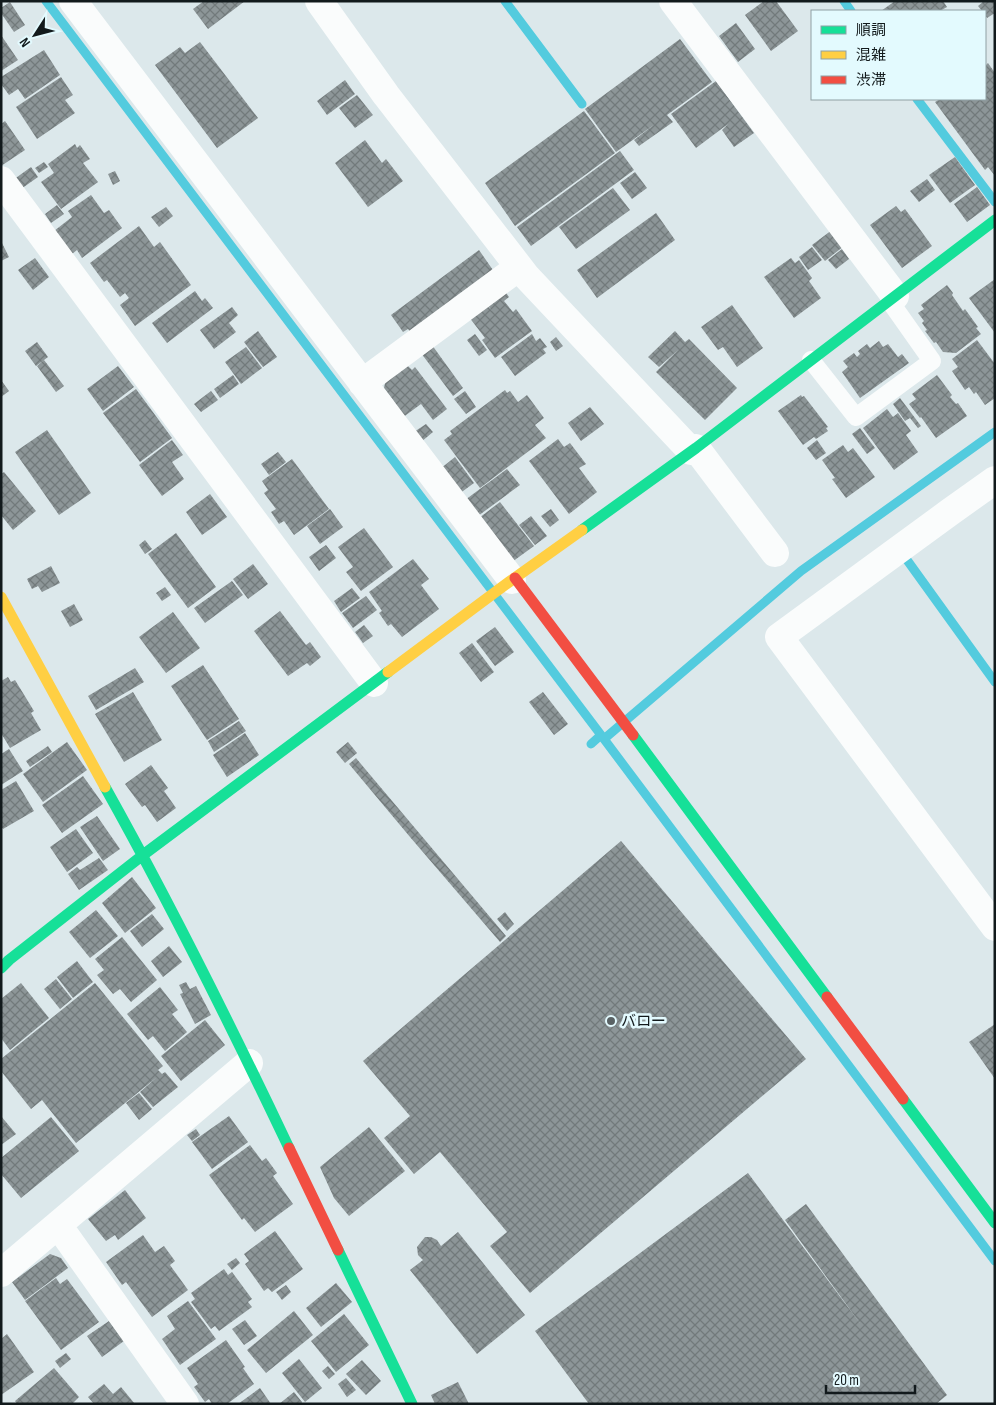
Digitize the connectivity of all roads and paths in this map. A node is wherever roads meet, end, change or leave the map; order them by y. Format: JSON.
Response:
{"nodes":[{"id":1,"x":73,"y":1,"type":"edge"},
{"id":2,"x":319,"y":1,"type":"edge"},
{"id":3,"x":672,"y":1,"type":"edge"},
{"id":4,"x":1,"y":180,"type":"edge"},
{"id":5,"x":995,"y":220,"type":"edge"},
{"id":6,"x":519,"y":267,"type":"junction"},
{"id":7,"x":892,"y":298,"type":"junction"},
{"id":8,"x":811,"y":360,"type":"junction"},
{"id":9,"x":362,"y":383,"type":"junction"},
{"id":10,"x":693,"y":449,"type":"junction"},
{"id":11,"x":995,"y":480,"type":"edge"},
{"id":12,"x":775,"y":553,"type":"dead end"},
{"id":13,"x":512,"y":580,"type":"junction"},
{"id":14,"x":4,"y":607,"type":"edge"},
{"id":15,"x":374,"y":683,"type":"junction"},
{"id":16,"x":143,"y":854,"type":"junction"},
{"id":17,"x":995,"y":927,"type":"edge"},
{"id":18,"x":4,"y":959,"type":"edge"},
{"id":19,"x":249,"y":1063,"type":"junction"},
{"id":20,"x":995,"y":1223,"type":"edge"},
{"id":21,"x":58,"y":1225,"type":"junction"},
{"id":22,"x":1,"y":1273,"type":"edge"},
{"id":23,"x":184,"y":1404,"type":"edge"},
{"id":24,"x":412,"y":1404,"type":"edge"}],
"edges":[{"from":1,"to":9,"type":"street"},
{"from":2,"to":6,"type":"street"},
{"from":3,"to":7,"type":"street"},
{"from":4,"to":15,"type":"street"},
{"from":5,"to":7,"type":"street"},
{"from":6,"to":9,"type":"street"},
{"from":6,"to":10,"type":"street"},
{"from":7,"to":8,"type":"street"},
{"from":7,"to":8,"type":"lane"},
{"from":8,"to":10,"type":"street"},
{"from":9,"to":13,"type":"street"},
{"from":10,"to":12,"type":"street"},
{"from":10,"to":13,"type":"street"},
{"from":11,"to":17,"type":"street"},
{"from":13,"to":15,"type":"street"},
{"from":13,"to":20,"type":"street"},
{"from":14,"to":16,"type":"street"},
{"from":15,"to":16,"type":"street"},
{"from":16,"to":18,"type":"street"},
{"from":16,"to":19,"type":"street"},
{"from":19,"to":21,"type":"street"},
{"from":19,"to":24,"type":"street"},
{"from":21,"to":22,"type":"street"},
{"from":21,"to":23,"type":"street"}]}
